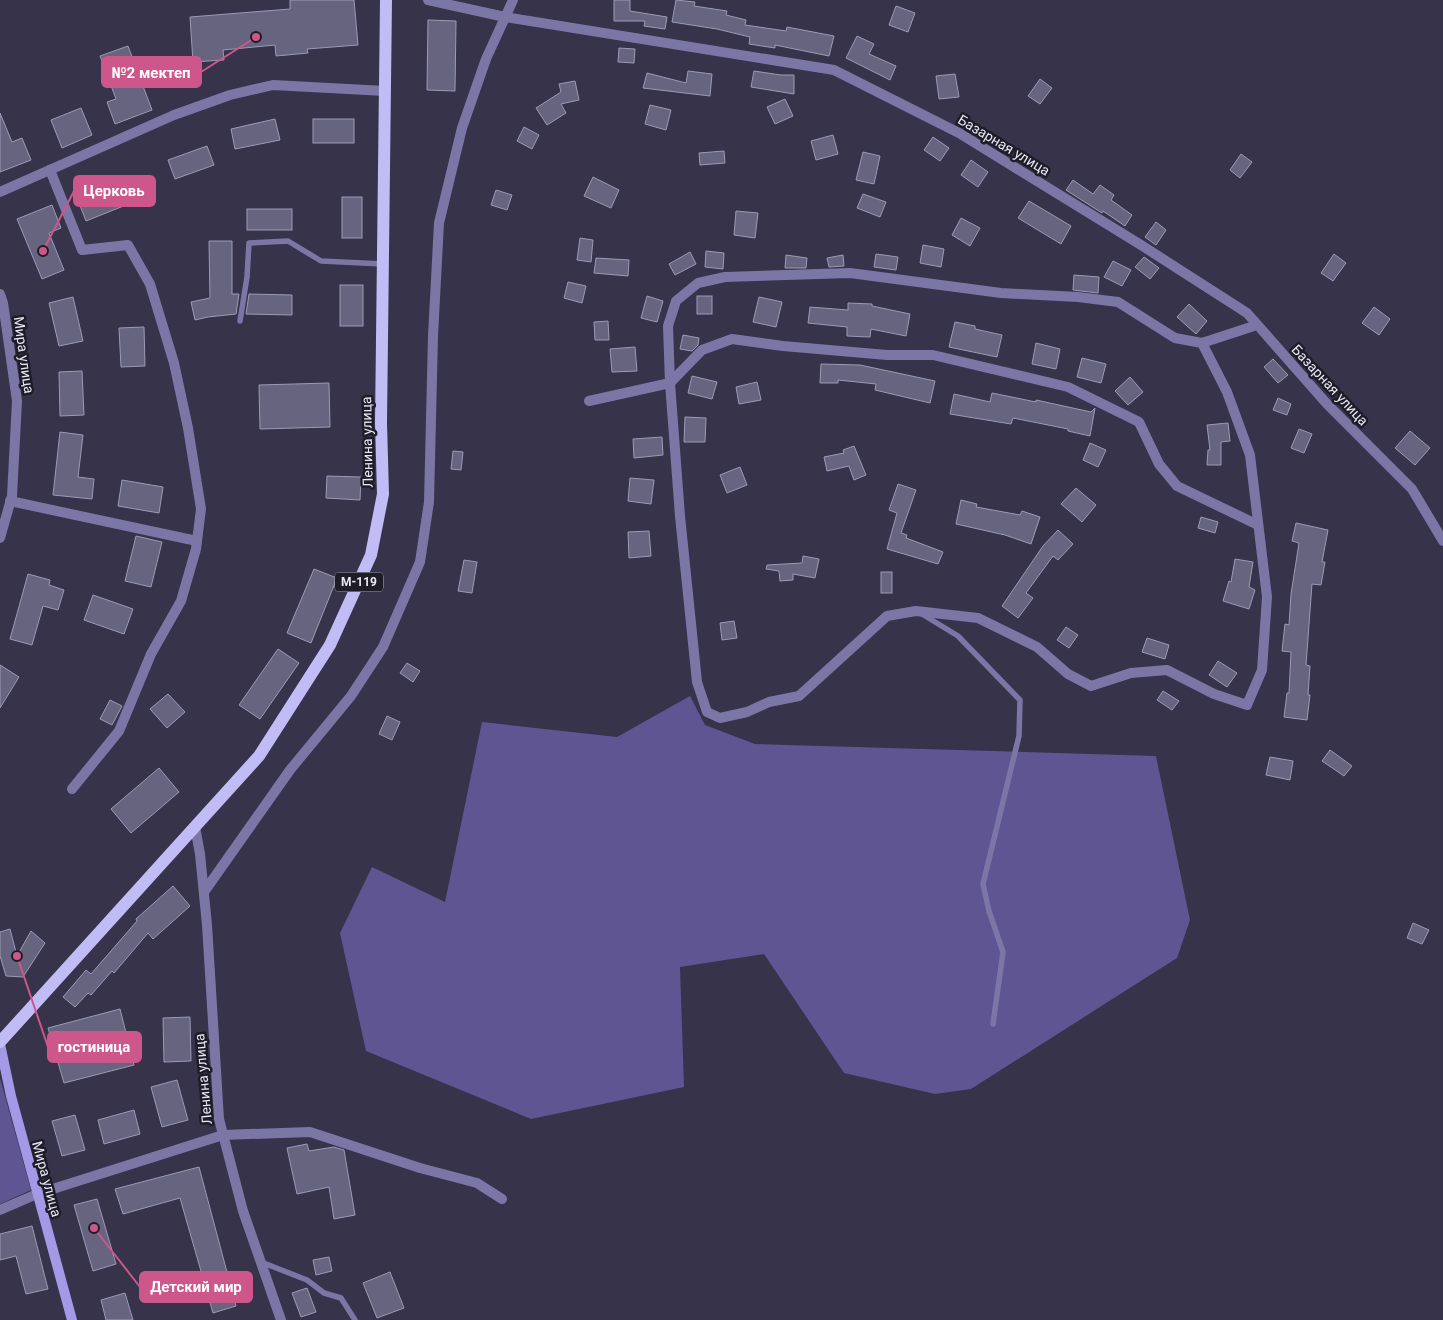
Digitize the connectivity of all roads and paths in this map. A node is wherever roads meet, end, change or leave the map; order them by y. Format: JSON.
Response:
{"nodes":[{"id":1,"x":386,"y":0,"type":"edge"},
{"id":2,"x":428,"y":0,"type":"edge"},
{"id":3,"x":513,"y":0,"type":"edge"},
{"id":4,"x":505,"y":18,"type":"junction"},
{"id":5,"x":385,"y":91,"type":"junction"},
{"id":6,"x":50,"y":170,"type":"junction"},
{"id":7,"x":0,"y":192,"type":"edge"},
{"id":8,"x":383,"y":264,"type":"junction"},
{"id":9,"x":0,"y":294,"type":"edge"},
{"id":10,"x":240,"y":321,"type":"dead end"},
{"id":11,"x":1257,"y":325,"type":"junction"},
{"id":12,"x":1202,"y":343,"type":"junction"},
{"id":13,"x":670,"y":383,"type":"junction"},
{"id":14,"x":589,"y":400,"type":"dead end"},
{"id":15,"x":10,"y":502,"type":"junction"},
{"id":16,"x":1258,"y":525,"type":"junction"},
{"id":17,"x":0,"y":538,"type":"edge"},
{"id":18,"x":197,"y":541,"type":"junction"},
{"id":19,"x":1443,"y":541,"type":"edge"},
{"id":20,"x":916,"y":611,"type":"junction"},
{"id":21,"x":72,"y":789,"type":"dead end"},
{"id":22,"x":195,"y":827,"type":"junction"},
{"id":23,"x":204,"y":892,"type":"junction"},
{"id":24,"x":994,"y":1024,"type":"dead end"},
{"id":25,"x":0,"y":1043,"type":"edge"},
{"id":26,"x":223,"y":1135,"type":"junction"},
{"id":27,"x":37,"y":1194,"type":"junction"},
{"id":28,"x":502,"y":1199,"type":"dead end"},
{"id":29,"x":0,"y":1210,"type":"edge"},
{"id":30,"x":260,"y":1262,"type":"junction"},
{"id":31,"x":72,"y":1320,"type":"edge"},
{"id":32,"x":281,"y":1320,"type":"edge"},
{"id":33,"x":355,"y":1320,"type":"edge"}],
"edges":[{"from":1,"to":5,"type":"main road","name":"Ленина улица","number":"М-119"},
{"from":2,"to":4,"type":"street","name":"Базарная улица"},
{"from":3,"to":4,"type":"street"},
{"from":4,"to":11,"type":"street","name":"Базарная улица"},
{"from":4,"to":23,"type":"street"},
{"from":5,"to":6,"type":"street"},
{"from":5,"to":8,"type":"main road","name":"Ленина улица","number":"М-119"},
{"from":6,"to":7,"type":"street"},
{"from":6,"to":18,"type":"street"},
{"from":8,"to":10,"type":"lane"},
{"from":8,"to":22,"type":"main road","name":"Ленина улица","number":"М-119"},
{"from":9,"to":15,"type":"street","name":"Мира улица"},
{"from":11,"to":12,"type":"street"},
{"from":11,"to":19,"type":"street","name":"Базарная улица"},
{"from":12,"to":13,"type":"street"},
{"from":12,"to":16,"type":"street"},
{"from":13,"to":14,"type":"street"},
{"from":13,"to":16,"type":"street"},
{"from":13,"to":20,"type":"street"},
{"from":15,"to":17,"type":"street","name":"Мира улица"},
{"from":15,"to":18,"type":"street"},
{"from":16,"to":20,"type":"street"},
{"from":18,"to":21,"type":"street"},
{"from":20,"to":24,"type":"lane"},
{"from":22,"to":23,"type":"street","name":"Ленина улица"},
{"from":22,"to":25,"type":"main road","name":"Ленина улица","number":"М-119"},
{"from":23,"to":26,"type":"street","name":"Ленина улица"},
{"from":25,"to":27,"type":"street","name":"Мира улица"},
{"from":26,"to":27,"type":"street"},
{"from":26,"to":28,"type":"street"},
{"from":26,"to":30,"type":"street","name":"Ленина улица"},
{"from":27,"to":29,"type":"street"},
{"from":27,"to":31,"type":"street","name":"Мира улица"},
{"from":30,"to":32,"type":"street","name":"Ленина улица"},
{"from":30,"to":33,"type":"lane"}]}
